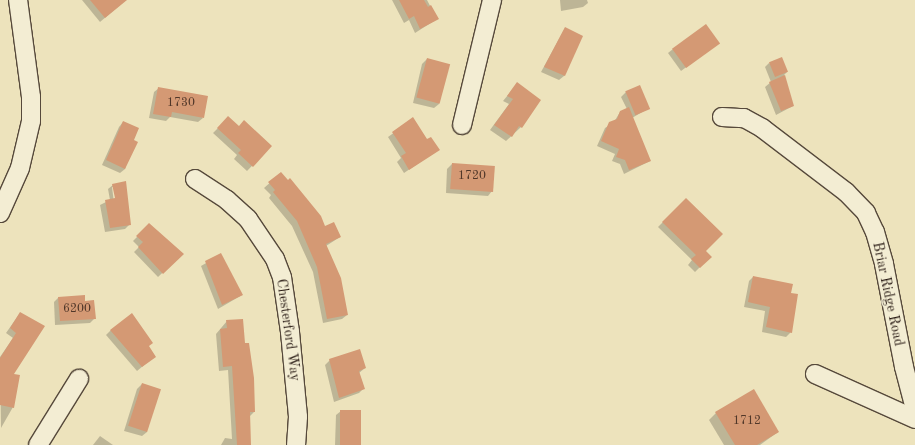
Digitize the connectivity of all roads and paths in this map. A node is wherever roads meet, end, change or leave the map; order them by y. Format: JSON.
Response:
{"nodes":[{"id":1,"x":18,"y":0,"type":"edge"},
{"id":2,"x":492,"y":0,"type":"edge"},
{"id":3,"x":722,"y":117,"type":"dead end"},
{"id":4,"x":462,"y":125,"type":"dead end"},
{"id":5,"x":195,"y":179,"type":"dead end"},
{"id":6,"x":0,"y":213,"type":"edge"},
{"id":7,"x":815,"y":374,"type":"dead end"},
{"id":8,"x":79,"y":379,"type":"dead end"},
{"id":9,"x":915,"y":409,"type":"edge"},
{"id":10,"x":915,"y":419,"type":"edge"},
{"id":11,"x":38,"y":445,"type":"edge"},
{"id":12,"x":296,"y":445,"type":"edge"}],
"edges":[{"from":1,"to":6,"type":"street"},
{"from":2,"to":4,"type":"street"},
{"from":3,"to":9,"type":"street","name":"Briar Ridge Road"},
{"from":5,"to":12,"type":"street","name":"Chesterford Way"},
{"from":7,"to":10,"type":"street"},
{"from":8,"to":11,"type":"street"}]}
